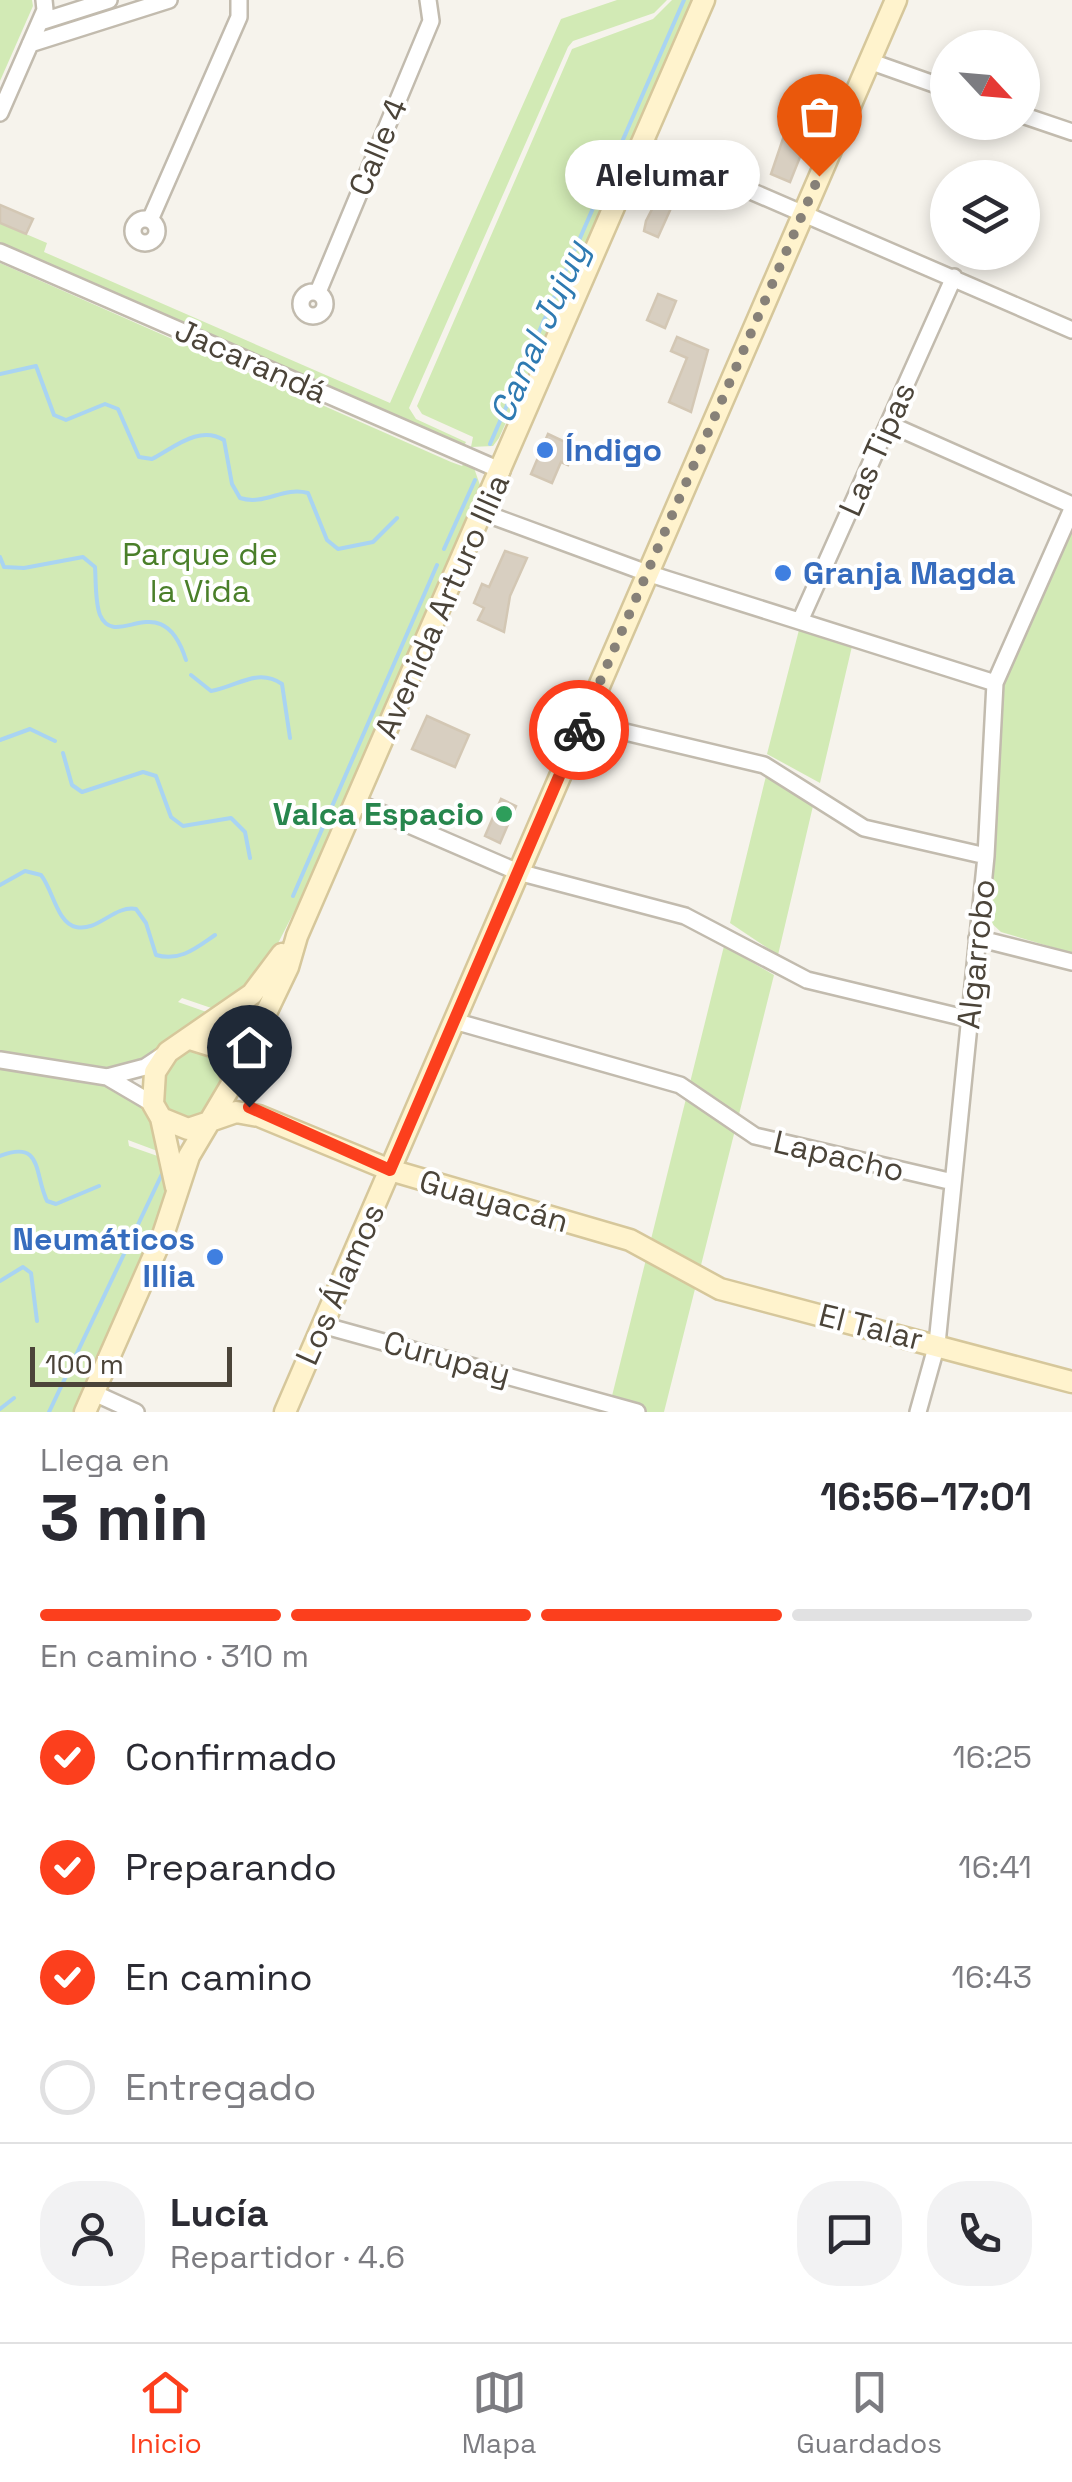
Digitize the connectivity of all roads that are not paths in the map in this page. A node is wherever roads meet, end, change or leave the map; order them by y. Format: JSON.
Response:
{"nodes":[{"id":1,"x":44,"y":0,"type":"edge"},
{"id":2,"x":109,"y":0,"type":"edge"},
{"id":3,"x":170,"y":0,"type":"edge"},
{"id":4,"x":239,"y":0,"type":"edge"},
{"id":5,"x":428,"y":0,"type":"edge"},
{"id":6,"x":704,"y":0,"type":"edge"},
{"id":7,"x":896,"y":0,"type":"edge"},
{"id":8,"x":40,"y":22,"type":"junction"},
{"id":9,"x":30,"y":44,"type":"junction"},
{"id":10,"x":869,"y":61,"type":"junction"},
{"id":11,"x":930,"y":82,"type":"edge"},
{"id":12,"x":0,"y":113,"type":"edge"},
{"id":13,"x":1040,"y":120,"type":"edge"},
{"id":14,"x":1072,"y":132,"type":"edge"},
{"id":15,"x":642,"y":144,"type":"junction"},
{"id":16,"x":803,"y":213,"type":"junction"},
{"id":17,"x":150,"y":220,"type":"dead end"},
{"id":18,"x":0,"y":252,"type":"edge"},
{"id":19,"x":954,"y":278,"type":"junction"},
{"id":20,"x":318,"y":292,"type":"dead end"},
{"id":21,"x":1072,"y":330,"type":"edge"},
{"id":22,"x":889,"y":424,"type":"junction"},
{"id":23,"x":502,"y":471,"type":"junction"},
{"id":24,"x":1072,"y":507,"type":"edge"},
{"id":25,"x":484,"y":513,"type":"junction"},
{"id":26,"x":648,"y":573,"type":"junction"},
{"id":27,"x":800,"y":621,"type":"junction"},
{"id":28,"x":995,"y":683,"type":"junction"},
{"id":29,"x":583,"y":722,"type":"junction"},
{"id":30,"x":356,"y":802,"type":"junction"},
{"id":31,"x":986,"y":856,"type":"junction"},
{"id":32,"x":518,"y":872,"type":"junction"},
{"id":33,"x":297,"y":936,"type":"junction"},
{"id":34,"x":977,"y":938,"type":"junction"},
{"id":35,"x":1072,"y":962,"type":"edge"},
{"id":36,"x":969,"y":1019,"type":"junction"},
{"id":37,"x":454,"y":1021,"type":"junction"},
{"id":38,"x":190,"y":1040,"type":"junction"},
{"id":39,"x":168,"y":1052,"type":"junction"},
{"id":40,"x":0,"y":1060,"type":"edge"},
{"id":41,"x":107,"y":1077,"type":"junction"},
{"id":42,"x":233,"y":1082,"type":"junction"},
{"id":43,"x":157,"y":1111,"type":"junction"},
{"id":44,"x":260,"y":1116,"type":"junction"},
{"id":45,"x":210,"y":1122,"type":"junction"},
{"id":46,"x":390,"y":1170,"type":"junction"},
{"id":47,"x":953,"y":1182,"type":"junction"},
{"id":48,"x":176,"y":1194,"type":"junction"},
{"id":49,"x":673,"y":1264,"type":"joint"},
{"id":50,"x":322,"y":1324,"type":"junction"},
{"id":51,"x":936,"y":1344,"type":"junction"},
{"id":52,"x":1072,"y":1382,"type":"edge"},
{"id":53,"x":90,"y":1402,"type":"edge"},
{"id":54,"x":633,"y":1410,"type":"edge"},
{"id":55,"x":136,"y":1412,"type":"edge"},
{"id":56,"x":284,"y":1412,"type":"edge"},
{"id":57,"x":918,"y":1412,"type":"edge"}],
"edges":[{"from":1,"to":8,"type":"street"},
{"from":2,"to":8,"type":"street"},
{"from":3,"to":9,"type":"street"},
{"from":4,"to":17,"type":"street"},
{"from":5,"to":20,"type":"street","name":"Calle 4"},
{"from":6,"to":15,"type":"street","name":"Avenida Arturo Illia"},
{"from":7,"to":10,"type":"street","name":"Los Álamos"},
{"from":8,"to":9,"type":"street"},
{"from":9,"to":12,"type":"street"},
{"from":10,"to":11,"type":"street"},
{"from":10,"to":16,"type":"street","name":"Los Álamos"},
{"from":13,"to":14,"type":"street"},
{"from":15,"to":16,"type":"street"},
{"from":15,"to":23,"type":"street","name":"Avenida Arturo Illia"},
{"from":16,"to":19,"type":"street"},
{"from":16,"to":26,"type":"street","name":"Los Álamos"},
{"from":18,"to":23,"type":"street","name":"Jacarandá"},
{"from":19,"to":21,"type":"street"},
{"from":19,"to":22,"type":"street","name":"Las Tipas"},
{"from":22,"to":24,"type":"street"},
{"from":22,"to":27,"type":"street","name":"Las Tipas"},
{"from":23,"to":25,"type":"street","name":"Avenida Arturo Illia"},
{"from":24,"to":28,"type":"street","name":"Algarrobo"},
{"from":25,"to":26,"type":"street"},
{"from":25,"to":30,"type":"street","name":"Avenida Arturo Illia"},
{"from":26,"to":27,"type":"street"},
{"from":26,"to":29,"type":"street","name":"Los Álamos"},
{"from":27,"to":28,"type":"street"},
{"from":28,"to":31,"type":"street","name":"Algarrobo"},
{"from":29,"to":31,"type":"street"},
{"from":29,"to":32,"type":"street","name":"Los Álamos"},
{"from":30,"to":32,"type":"street"},
{"from":30,"to":33,"type":"street","name":"Avenida Arturo Illia"},
{"from":31,"to":34,"type":"street","name":"Algarrobo"},
{"from":32,"to":36,"type":"street"},
{"from":32,"to":37,"type":"street","name":"Los Álamos"},
{"from":33,"to":38,"type":"street","name":"Avenida Arturo Illia"},
{"from":33,"to":42,"type":"street","name":"Avenida Arturo Illia"},
{"from":34,"to":35,"type":"street"},
{"from":34,"to":36,"type":"street","name":"Algarrobo"},
{"from":36,"to":47,"type":"street","name":"Algarrobo"},
{"from":37,"to":46,"type":"street","name":"Los Álamos"},
{"from":37,"to":47,"type":"street","name":"Lapacho"},
{"from":38,"to":39,"type":"street"},
{"from":38,"to":42,"type":"street"},
{"from":39,"to":41,"type":"street"},
{"from":39,"to":43,"type":"street"},
{"from":40,"to":41,"type":"street"},
{"from":41,"to":43,"type":"street"},
{"from":42,"to":44,"type":"street","name":"Guayacán"},
{"from":42,"to":45,"type":"street"},
{"from":43,"to":45,"type":"street"},
{"from":43,"to":48,"type":"street"},
{"from":44,"to":45,"type":"street","name":"Guayacán"},
{"from":44,"to":46,"type":"street","name":"Guayacán"},
{"from":45,"to":48,"type":"street"},
{"from":46,"to":49,"type":"street","name":"Guayacán"},
{"from":46,"to":50,"type":"street","name":"Los Álamos"},
{"from":47,"to":51,"type":"street","name":"Algarrobo"},
{"from":48,"to":53,"type":"street"},
{"from":49,"to":51,"type":"street","name":"El Talar"},
{"from":50,"to":54,"type":"street","name":"Curupay"},
{"from":50,"to":56,"type":"street","name":"Los Álamos"},
{"from":51,"to":52,"type":"street","name":"El Talar"},
{"from":51,"to":57,"type":"street","name":"Algarrobo"},
{"from":53,"to":55,"type":"street"}]}
